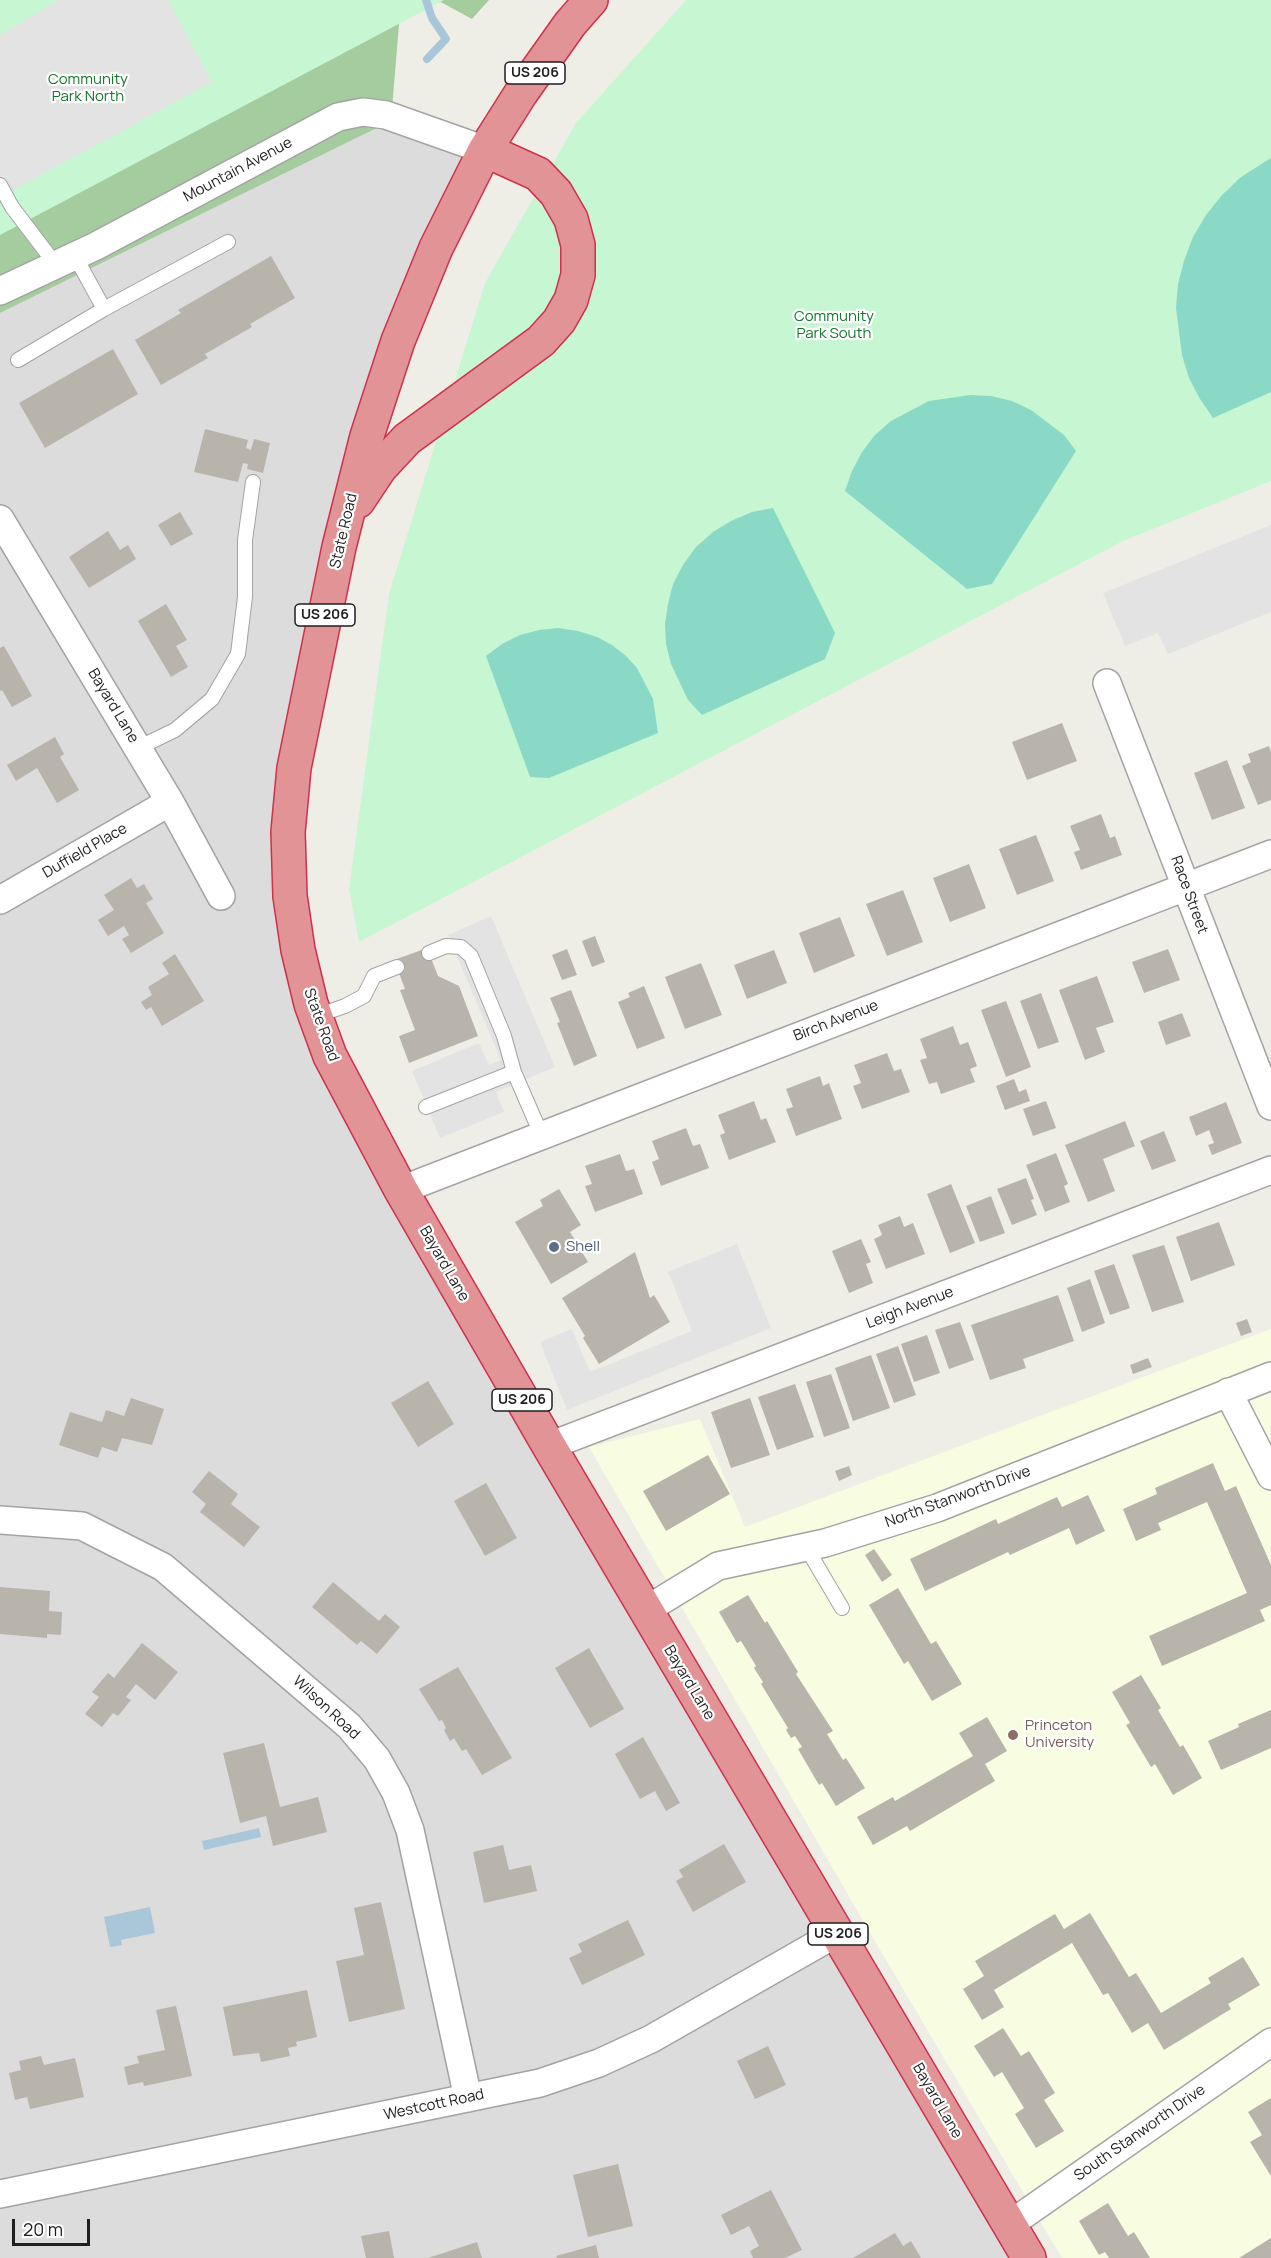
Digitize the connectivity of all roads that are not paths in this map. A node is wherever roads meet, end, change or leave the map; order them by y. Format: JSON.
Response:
{"nodes":[{"id":1,"x":591,"y":0,"type":"edge"},
{"id":2,"x":485,"y":150,"type":"junction"},
{"id":3,"x":0,"y":185,"type":"edge"},
{"id":4,"x":228,"y":242,"type":"dead end"},
{"id":5,"x":65,"y":260,"type":"junction"},
{"id":6,"x":0,"y":291,"type":"edge"},
{"id":7,"x":104,"y":309,"type":"junction"},
{"id":8,"x":18,"y":360,"type":"dead end"},
{"id":9,"x":253,"y":482,"type":"dead end"},
{"id":10,"x":0,"y":519,"type":"edge"},
{"id":11,"x":339,"y":548,"type":"junction"},
{"id":12,"x":1107,"y":683,"type":"dead end"},
{"id":13,"x":138,"y":748,"type":"junction"},
{"id":14,"x":170,"y":802,"type":"junction"},
{"id":15,"x":1271,"y":854,"type":"edge"},
{"id":16,"x":1185,"y":886,"type":"junction"},
{"id":17,"x":221,"y":897,"type":"dead end"},
{"id":18,"x":0,"y":900,"type":"edge"},
{"id":19,"x":429,"y":953,"type":"dead end"},
{"id":20,"x":397,"y":967,"type":"dead end"},
{"id":21,"x":316,"y":1016,"type":"junction"},
{"id":22,"x":514,"y":1072,"type":"junction"},
{"id":23,"x":355,"y":1105,"type":"joint"},
{"id":24,"x":1271,"y":1106,"type":"edge"},
{"id":25,"x":426,"y":1107,"type":"dead end"},
{"id":26,"x":541,"y":1134,"type":"junction"},
{"id":27,"x":1271,"y":1170,"type":"edge"},
{"id":28,"x":401,"y":1190,"type":"junction"},
{"id":29,"x":1271,"y":1376,"type":"edge"},
{"id":30,"x":1228,"y":1392,"type":"junction"},
{"id":31,"x":549,"y":1446,"type":"junction"},
{"id":32,"x":1271,"y":1476,"type":"edge"},
{"id":33,"x":0,"y":1520,"type":"edge"},
{"id":34,"x":806,"y":1547,"type":"junction"},
{"id":35,"x":842,"y":1608,"type":"dead end"},
{"id":36,"x":646,"y":1610,"type":"junction"},
{"id":37,"x":837,"y":1933,"type":"junction"},
{"id":38,"x":1271,"y":2042,"type":"edge"},
{"id":39,"x":468,"y":2098,"type":"junction"},
{"id":40,"x":0,"y":2194,"type":"edge"},
{"id":41,"x":1009,"y":2225,"type":"junction"},
{"id":42,"x":1029,"y":2258,"type":"edge"}],
"edges":[{"from":1,"to":2,"type":"highway","name":"State Road","number":"US 206"},
{"from":2,"to":5,"type":"street","name":"Mountain Avenue"},
{"from":2,"to":11,"type":"highway","name":"State Road","number":"US 206"},
{"from":2,"to":11,"type":"highway"},
{"from":3,"to":5,"type":"lane"},
{"from":4,"to":7,"type":"lane"},
{"from":5,"to":6,"type":"street","name":"Mountain Avenue"},
{"from":5,"to":7,"type":"lane"},
{"from":7,"to":8,"type":"lane"},
{"from":9,"to":13,"type":"lane"},
{"from":10,"to":13,"type":"street","name":"Bayard Lane"},
{"from":11,"to":21,"type":"highway","name":"State Road","number":"US 206"},
{"from":12,"to":16,"type":"street","name":"Race Street"},
{"from":13,"to":14,"type":"street","name":"Bayard Lane"},
{"from":14,"to":17,"type":"street","name":"Bayard Lane"},
{"from":14,"to":18,"type":"street","name":"Duffield Place"},
{"from":15,"to":16,"type":"street","name":"Birch Avenue"},
{"from":16,"to":24,"type":"street","name":"Race Street"},
{"from":16,"to":26,"type":"street","name":"Birch Avenue"},
{"from":19,"to":22,"type":"lane"},
{"from":20,"to":21,"type":"lane"},
{"from":21,"to":23,"type":"highway","name":"State Road","number":"US 206"},
{"from":22,"to":25,"type":"lane"},
{"from":22,"to":26,"type":"lane"},
{"from":23,"to":28,"type":"highway","name":"Bayard Lane","number":"US 206"},
{"from":26,"to":28,"type":"street","name":"Birch Avenue"},
{"from":27,"to":31,"type":"street","name":"Leigh Avenue"},
{"from":28,"to":31,"type":"highway","name":"Bayard Lane","number":"US 206"},
{"from":29,"to":30,"type":"street","name":"North Stanworth Drive"},
{"from":30,"to":32,"type":"street"},
{"from":30,"to":34,"type":"street","name":"North Stanworth Drive"},
{"from":31,"to":36,"type":"highway","name":"Bayard Lane","number":"US 206"},
{"from":33,"to":39,"type":"street","name":"Wilson Road"},
{"from":34,"to":35,"type":"lane"},
{"from":34,"to":36,"type":"street","name":"North Stanworth Drive"},
{"from":36,"to":37,"type":"highway","name":"Bayard Lane","number":"US 206"},
{"from":37,"to":39,"type":"street","name":"Westcott Road"},
{"from":37,"to":41,"type":"highway","name":"Bayard Lane","number":"US 206"},
{"from":38,"to":41,"type":"street","name":"South Stanworth Drive"},
{"from":39,"to":40,"type":"street","name":"Westcott Road"},
{"from":41,"to":42,"type":"highway","name":"Bayard Lane","number":"US 206"}]}
